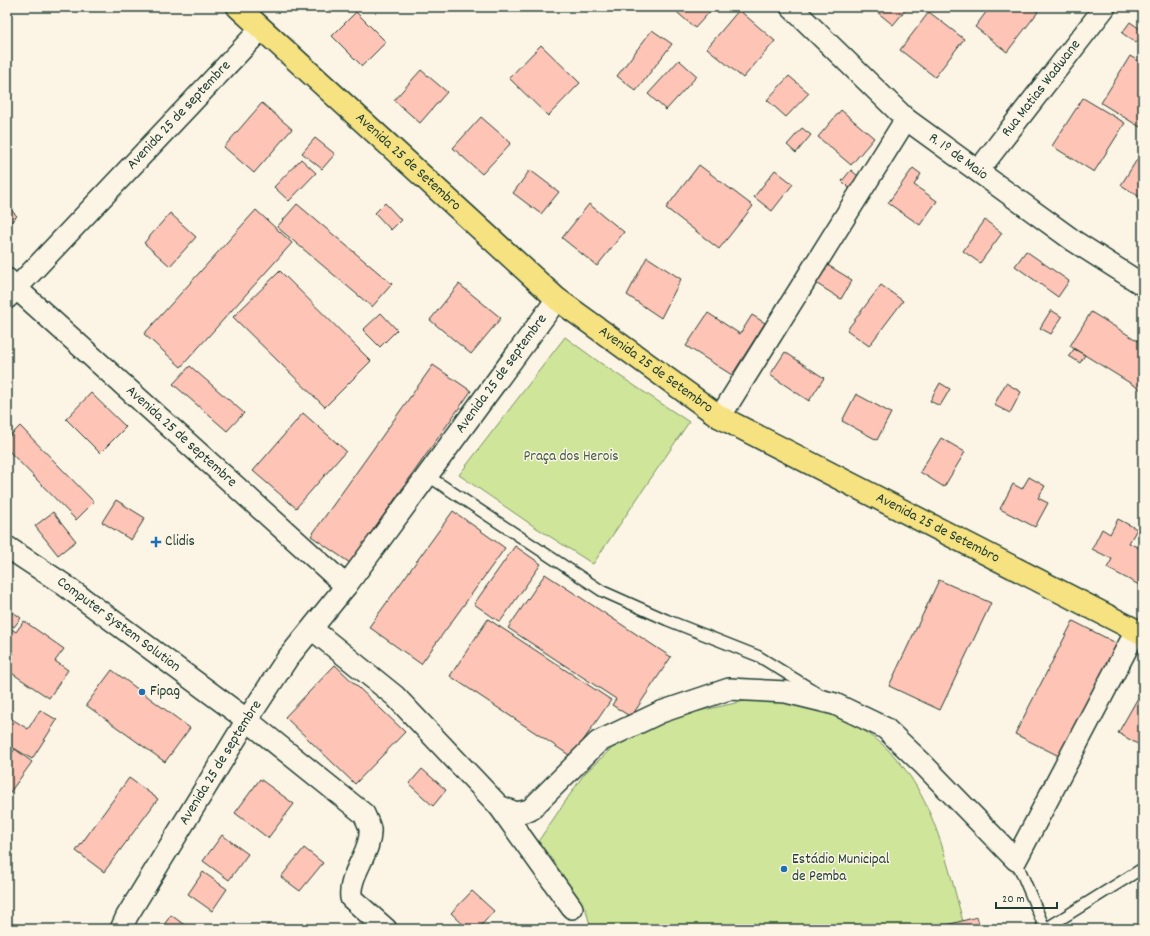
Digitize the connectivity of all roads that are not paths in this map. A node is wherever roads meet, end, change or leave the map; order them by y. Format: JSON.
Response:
{"nodes":[{"id":1,"x":238,"y":7,"type":"edge"},
{"id":2,"x":791,"y":7,"type":"edge"},
{"id":3,"x":1106,"y":7,"type":"edge"},
{"id":4,"x":260,"y":29,"type":"junction"},
{"id":5,"x":906,"y":119,"type":"junction"},
{"id":6,"x":978,"y":171,"type":"junction"},
{"id":7,"x":1143,"y":285,"type":"edge"},
{"id":8,"x":10,"y":288,"type":"edge"},
{"id":9,"x":558,"y":299,"type":"junction"},
{"id":10,"x":720,"y":417,"type":"junction"},
{"id":11,"x":428,"y":476,"type":"junction"},
{"id":12,"x":7,"y":547,"type":"edge"},
{"id":13,"x":346,"y":586,"type":"junction"},
{"id":14,"x":312,"y":629,"type":"junction"},
{"id":15,"x":1139,"y":632,"type":"edge"},
{"id":16,"x":836,"y":704,"type":"junction"},
{"id":17,"x":247,"y":720,"type":"junction"},
{"id":18,"x":499,"y":806,"type":"junction"},
{"id":19,"x":1016,"y":860,"type":"junction"},
{"id":20,"x":1143,"y":868,"type":"edge"},
{"id":21,"x":572,"y":908,"type":"dead end"},
{"id":22,"x":121,"y":929,"type":"edge"},
{"id":23,"x":386,"y":929,"type":"edge"},
{"id":24,"x":1045,"y":929,"type":"edge"}],
"edges":[{"from":1,"to":4,"type":"highway","name":"Avenida 25 de Setembro"},
{"from":2,"to":5,"type":"street","name":"R. 1º de Maio"},
{"from":3,"to":6,"type":"street","name":"Rua Matias Wadwane"},
{"from":4,"to":8,"type":"street","name":"Avenida 25 de septembre"},
{"from":4,"to":9,"type":"highway","name":"Avenida 25 de Setembro"},
{"from":5,"to":6,"type":"street","name":"R. 1º de Maio"},
{"from":5,"to":10,"type":"street"},
{"from":6,"to":7,"type":"street","name":"R. 1º de Maio"},
{"from":8,"to":13,"type":"street","name":"Avenida 25 de septembre"},
{"from":9,"to":10,"type":"highway","name":"Avenida 25 de Setembro"},
{"from":9,"to":11,"type":"street","name":"Avenida 25 de septembre"},
{"from":10,"to":15,"type":"highway","name":"Avenida 25 de Setembro"},
{"from":11,"to":13,"type":"street","name":"Avenida 25 de septembre"},
{"from":11,"to":16,"type":"lane"},
{"from":12,"to":17,"type":"street","name":"Computer System Solution"},
{"from":13,"to":14,"type":"street","name":"Avenida 25 de septembre"},
{"from":14,"to":17,"type":"street","name":"Avenida 25 de septembre"},
{"from":14,"to":18,"type":"street"},
{"from":15,"to":19,"type":"street"},
{"from":16,"to":18,"type":"street"},
{"from":16,"to":19,"type":"street"},
{"from":17,"to":22,"type":"street","name":"Avenida 25 de septembre"},
{"from":17,"to":23,"type":"street","name":"Computer System Solution"},
{"from":18,"to":21,"type":"street"},
{"from":19,"to":24,"type":"lane"},
{"from":20,"to":24,"type":"lane"}]}
